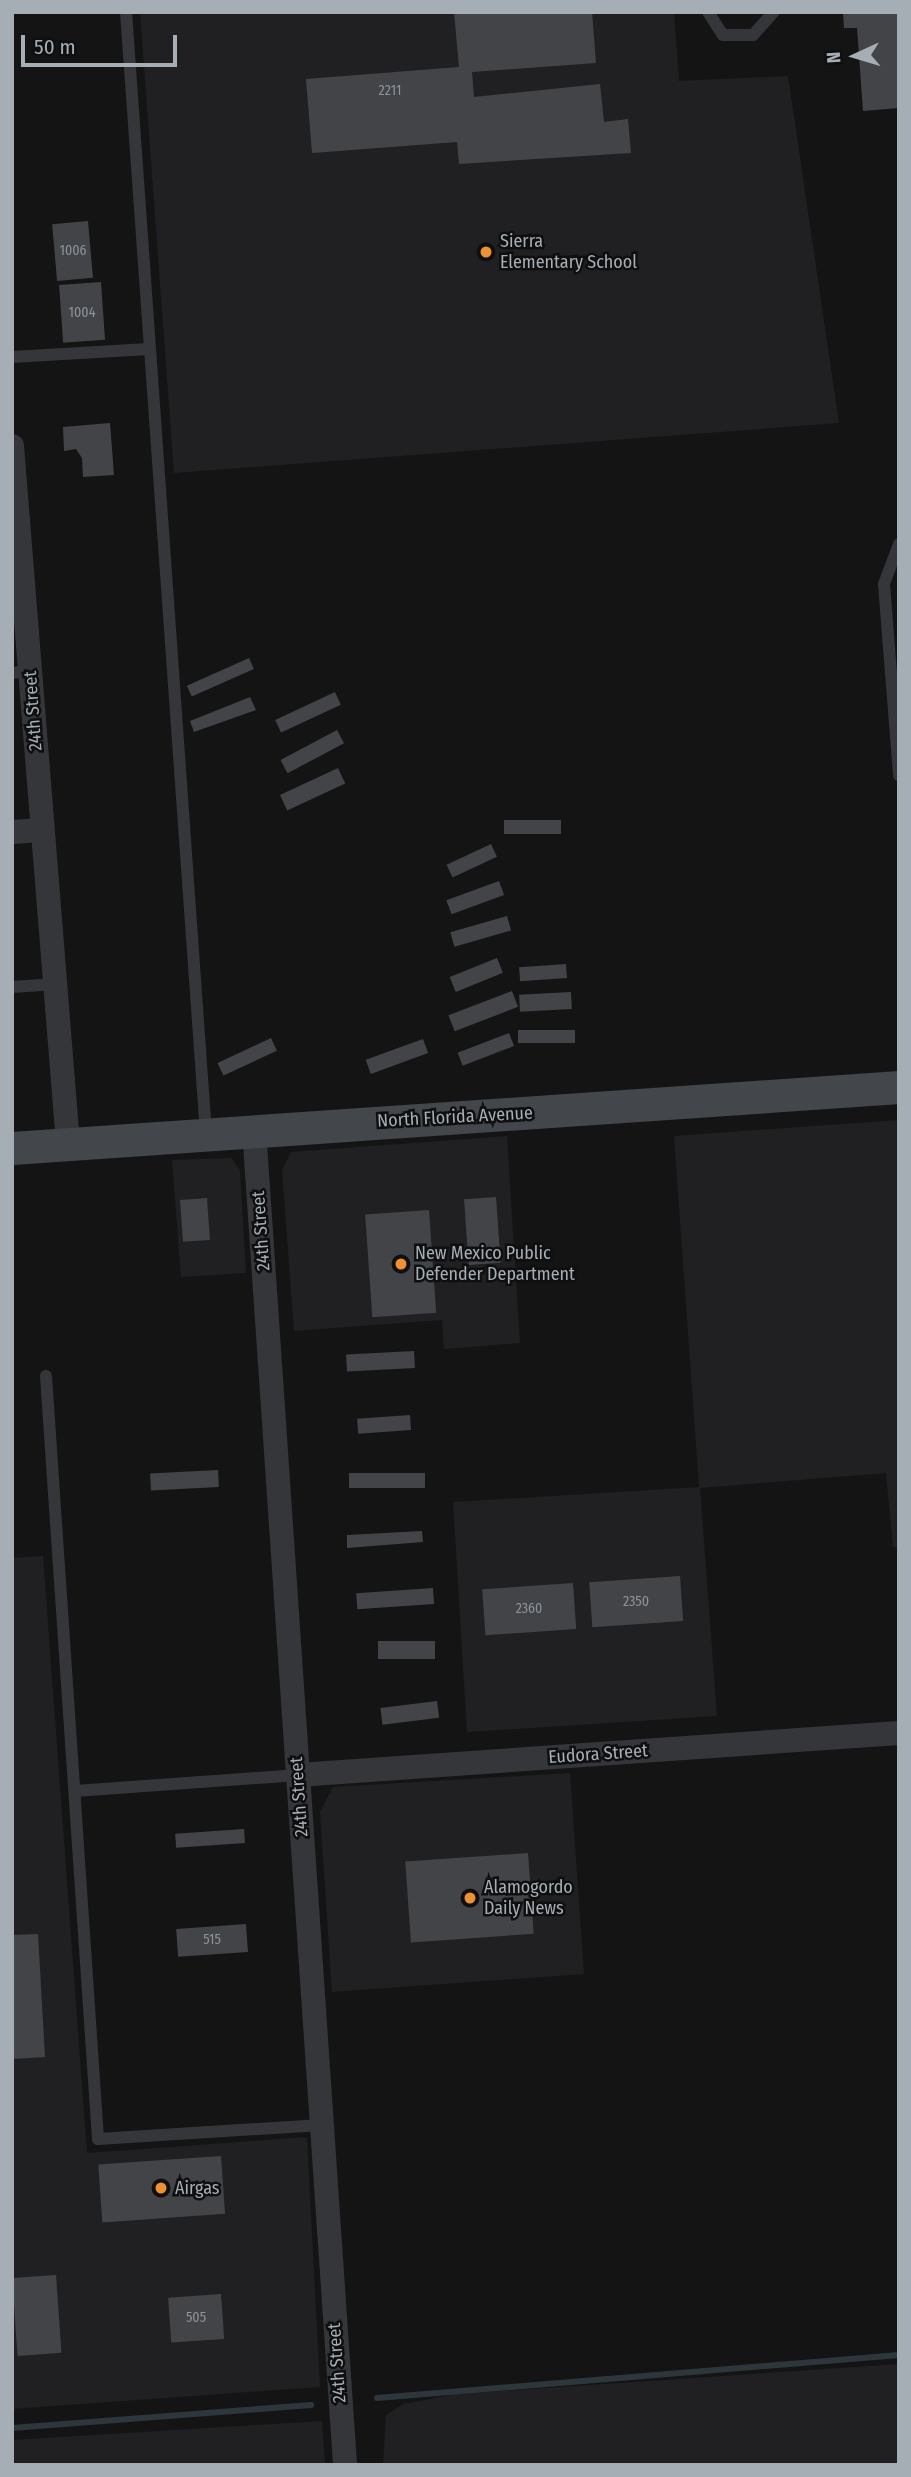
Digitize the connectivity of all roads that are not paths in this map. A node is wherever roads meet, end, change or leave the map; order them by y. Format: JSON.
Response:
{"nodes":[{"id":1,"x":126,"y":12,"type":"edge"},
{"id":2,"x":708,"y":12,"type":"edge"},
{"id":3,"x":774,"y":12,"type":"edge"},
{"id":4,"x":149,"y":349,"type":"junction"},
{"id":5,"x":12,"y":357,"type":"edge"},
{"id":6,"x":12,"y":446,"type":"edge"},
{"id":7,"x":15,"y":513,"type":"edge"},
{"id":8,"x":899,"y":544,"type":"edge"},
{"id":9,"x":21,"y":672,"type":"edge"},
{"id":10,"x":899,"y":775,"type":"edge"},
{"id":11,"x":42,"y":830,"type":"junction"},
{"id":12,"x":12,"y":832,"type":"edge"},
{"id":13,"x":57,"y":984,"type":"junction"},
{"id":14,"x":12,"y":987,"type":"edge"},
{"id":15,"x":899,"y":1087,"type":"edge"},
{"id":16,"x":254,"y":1129,"type":"junction"},
{"id":17,"x":206,"y":1133,"type":"junction"},
{"id":18,"x":68,"y":1143,"type":"junction"},
{"id":19,"x":12,"y":1148,"type":"edge"},
{"id":20,"x":46,"y":1376,"type":"dead end"},
{"id":21,"x":899,"y":1733,"type":"edge"},
{"id":22,"x":298,"y":1775,"type":"junction"},
{"id":23,"x":75,"y":1791,"type":"junction"},
{"id":24,"x":322,"y":2125,"type":"junction"},
{"id":25,"x":345,"y":2465,"type":"edge"}],
"edges":[{"from":1,"to":4,"type":"lane"},
{"from":2,"to":3,"type":"lane"},
{"from":4,"to":5,"type":"lane"},
{"from":4,"to":17,"type":"lane"},
{"from":6,"to":7,"type":"street","name":"24th Street"},
{"from":7,"to":9,"type":"street","name":"24th Street"},
{"from":8,"to":10,"type":"lane"},
{"from":9,"to":11,"type":"street","name":"24th Street"},
{"from":11,"to":12,"type":"street"},
{"from":11,"to":13,"type":"street","name":"24th Street"},
{"from":13,"to":14,"type":"lane"},
{"from":13,"to":18,"type":"street","name":"24th Street"},
{"from":15,"to":16,"type":"main road","name":"North Florida Avenue"},
{"from":16,"to":17,"type":"main road","name":"North Florida Avenue"},
{"from":16,"to":22,"type":"street","name":"24th Street"},
{"from":17,"to":18,"type":"main road","name":"North Florida Avenue"},
{"from":18,"to":19,"type":"main road","name":"North Florida Avenue"},
{"from":20,"to":23,"type":"lane"},
{"from":21,"to":22,"type":"street","name":"Eudora Street"},
{"from":22,"to":23,"type":"lane"},
{"from":22,"to":24,"type":"street","name":"24th Street"},
{"from":23,"to":24,"type":"lane"},
{"from":24,"to":25,"type":"street","name":"24th Street"}]}
